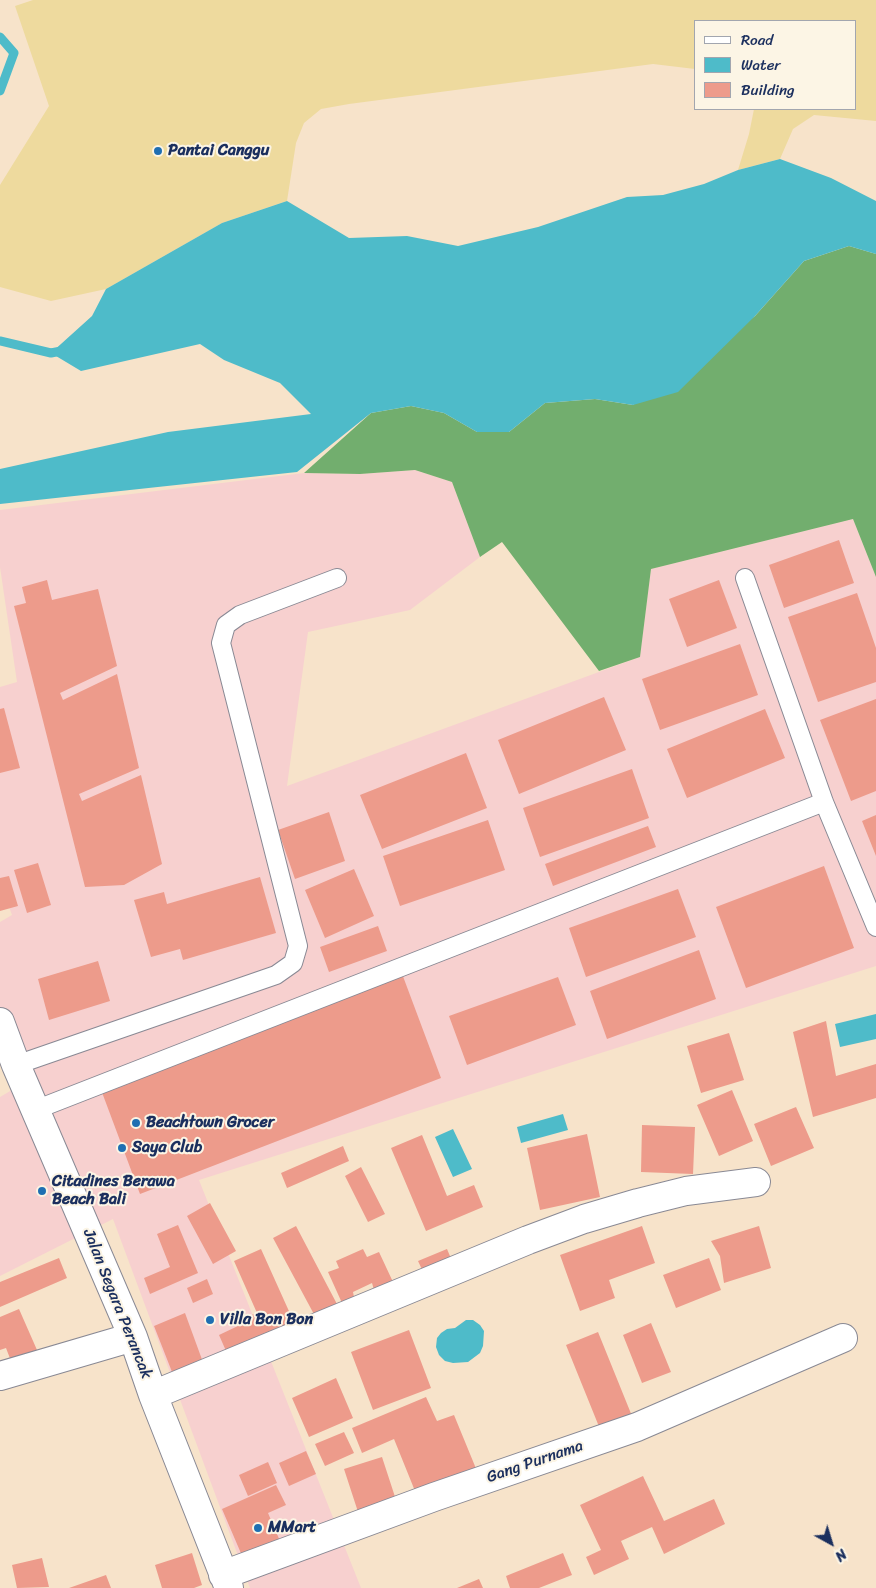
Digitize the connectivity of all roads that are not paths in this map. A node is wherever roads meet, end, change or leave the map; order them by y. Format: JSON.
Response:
{"nodes":[{"id":1,"x":337,"y":578,"type":"dead end"},
{"id":2,"x":745,"y":578,"type":"dead end"},
{"id":3,"x":824,"y":802,"type":"junction"},
{"id":4,"x":876,"y":927,"type":"edge"},
{"id":5,"x":0,"y":1022,"type":"edge"},
{"id":6,"x":8,"y":1068,"type":"edge"},
{"id":7,"x":35,"y":1110,"type":"junction"},
{"id":8,"x":756,"y":1182,"type":"dead end"},
{"id":9,"x":133,"y":1337,"type":"junction"},
{"id":10,"x":843,"y":1338,"type":"dead end"},
{"id":11,"x":0,"y":1376,"type":"edge"},
{"id":12,"x":152,"y":1395,"type":"junction"},
{"id":13,"x":226,"y":1581,"type":"edge"}],
"edges":[{"from":1,"to":6,"type":"lane"},
{"from":2,"to":3,"type":"lane"},
{"from":3,"to":4,"type":"lane"},
{"from":3,"to":7,"type":"lane"},
{"from":5,"to":6,"type":"street","name":"Jalan Segara Perancak"},
{"from":6,"to":7,"type":"street","name":"Jalan Segara Perancak"},
{"from":7,"to":9,"type":"street","name":"Jalan Segara Perancak"},
{"from":8,"to":12,"type":"street"},
{"from":9,"to":11,"type":"street"},
{"from":9,"to":12,"type":"street","name":"Jalan Segara Perancak"},
{"from":10,"to":13,"type":"street","name":"Gang Purnama"},
{"from":12,"to":13,"type":"street","name":"Jalan Segara Perancak"}]}
